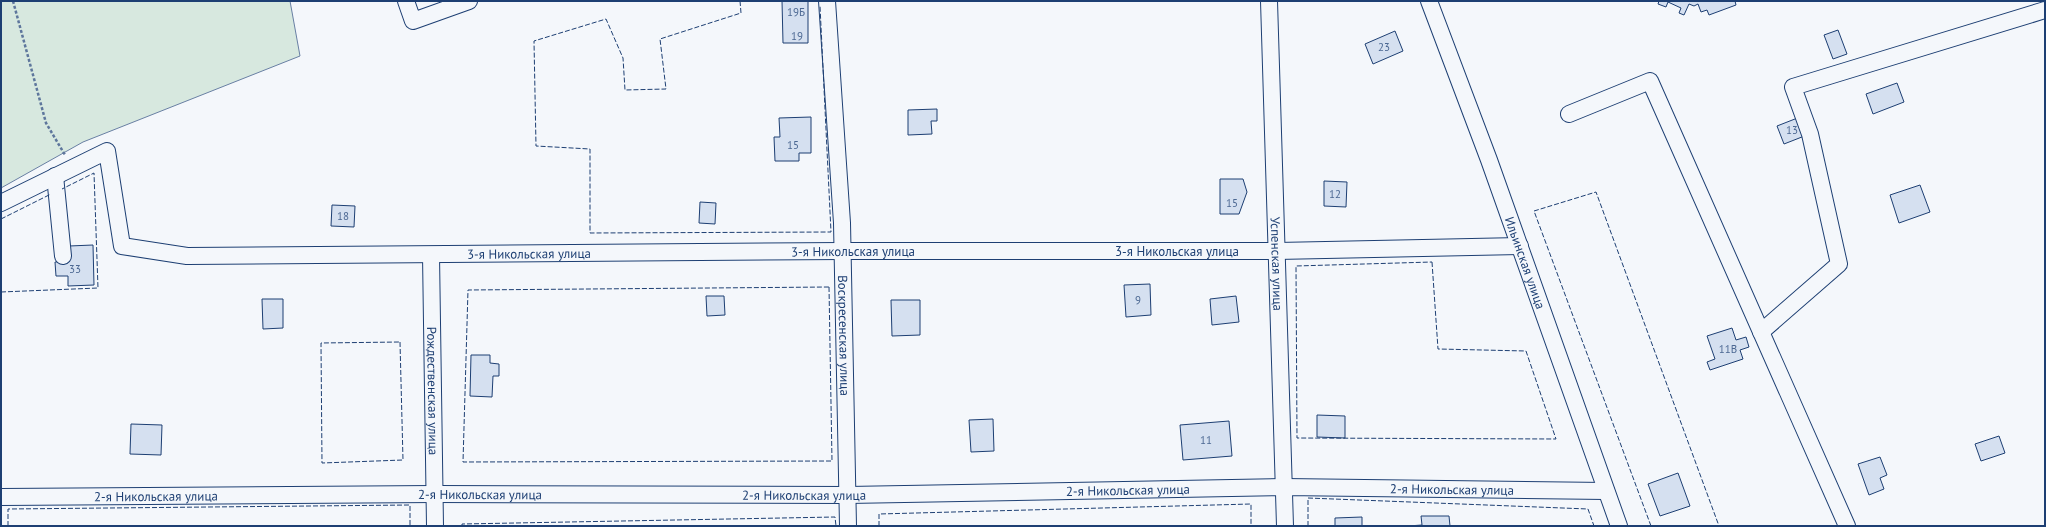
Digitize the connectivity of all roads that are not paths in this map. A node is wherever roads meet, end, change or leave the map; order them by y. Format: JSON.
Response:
{"nodes":[{"id":1,"x":406,"y":1,"type":"edge"},
{"id":2,"x":468,"y":1,"type":"edge"},
{"id":3,"x":827,"y":1,"type":"edge"},
{"id":4,"x":1269,"y":1,"type":"edge"},
{"id":5,"x":1429,"y":1,"type":"edge"},
{"id":6,"x":2045,"y":10,"type":"edge"},
{"id":7,"x":1568,"y":114,"type":"dead end"},
{"id":8,"x":55,"y":176,"type":"junction"},
{"id":9,"x":1,"y":204,"type":"edge"},
{"id":10,"x":1520,"y":246,"type":"junction"},
{"id":11,"x":843,"y":251,"type":"junction"},
{"id":12,"x":1277,"y":252,"type":"junction"},
{"id":13,"x":431,"y":255,"type":"junction"},
{"id":14,"x":63,"y":256,"type":"dead end"},
{"id":15,"x":1761,"y":332,"type":"junction"},
{"id":16,"x":1284,"y":487,"type":"junction"},
{"id":17,"x":1606,"y":492,"type":"junction"},
{"id":18,"x":435,"y":494,"type":"junction"},
{"id":19,"x":848,"y":495,"type":"junction"},
{"id":20,"x":1,"y":496,"type":"edge"},
{"id":21,"x":435,"y":526,"type":"edge"},
{"id":22,"x":848,"y":526,"type":"edge"},
{"id":23,"x":1285,"y":526,"type":"edge"},
{"id":24,"x":1619,"y":526,"type":"edge"},
{"id":25,"x":1847,"y":526,"type":"edge"}],
"edges":[{"from":1,"to":2,"type":"street"},
{"from":3,"to":11,"type":"street","name":"Воскресенская улица"},
{"from":4,"to":12,"type":"street","name":"Успенская улица"},
{"from":5,"to":10,"type":"street","name":"Ильинская улица"},
{"from":6,"to":15,"type":"street"},
{"from":7,"to":15,"type":"street"},
{"from":8,"to":9,"type":"street"},
{"from":8,"to":13,"type":"street","name":"3-я Никольская улица"},
{"from":8,"to":14,"type":"street"},
{"from":10,"to":12,"type":"street","name":"3-я Никольская улица"},
{"from":10,"to":17,"type":"street","name":"Ильинская улица"},
{"from":11,"to":12,"type":"street","name":"3-я Никольская улица"},
{"from":11,"to":13,"type":"street","name":"3-я Никольская улица"},
{"from":11,"to":19,"type":"street","name":"Воскресенская улица"},
{"from":12,"to":16,"type":"street","name":"Успенская улица"},
{"from":13,"to":18,"type":"street","name":"Рождественская улица"},
{"from":15,"to":25,"type":"street"},
{"from":16,"to":17,"type":"street","name":"2-я Никольская улица"},
{"from":16,"to":19,"type":"street","name":"2-я Никольская улица"},
{"from":16,"to":23,"type":"street","name":"Успенская улица"},
{"from":17,"to":24,"type":"street","name":"Ильинская улица"},
{"from":18,"to":19,"type":"street","name":"2-я Никольская улица"},
{"from":18,"to":20,"type":"street","name":"2-я Никольская улица"},
{"from":18,"to":21,"type":"street","name":"Рождественская улица"},
{"from":19,"to":22,"type":"street","name":"Воскресенская улица"}]}
